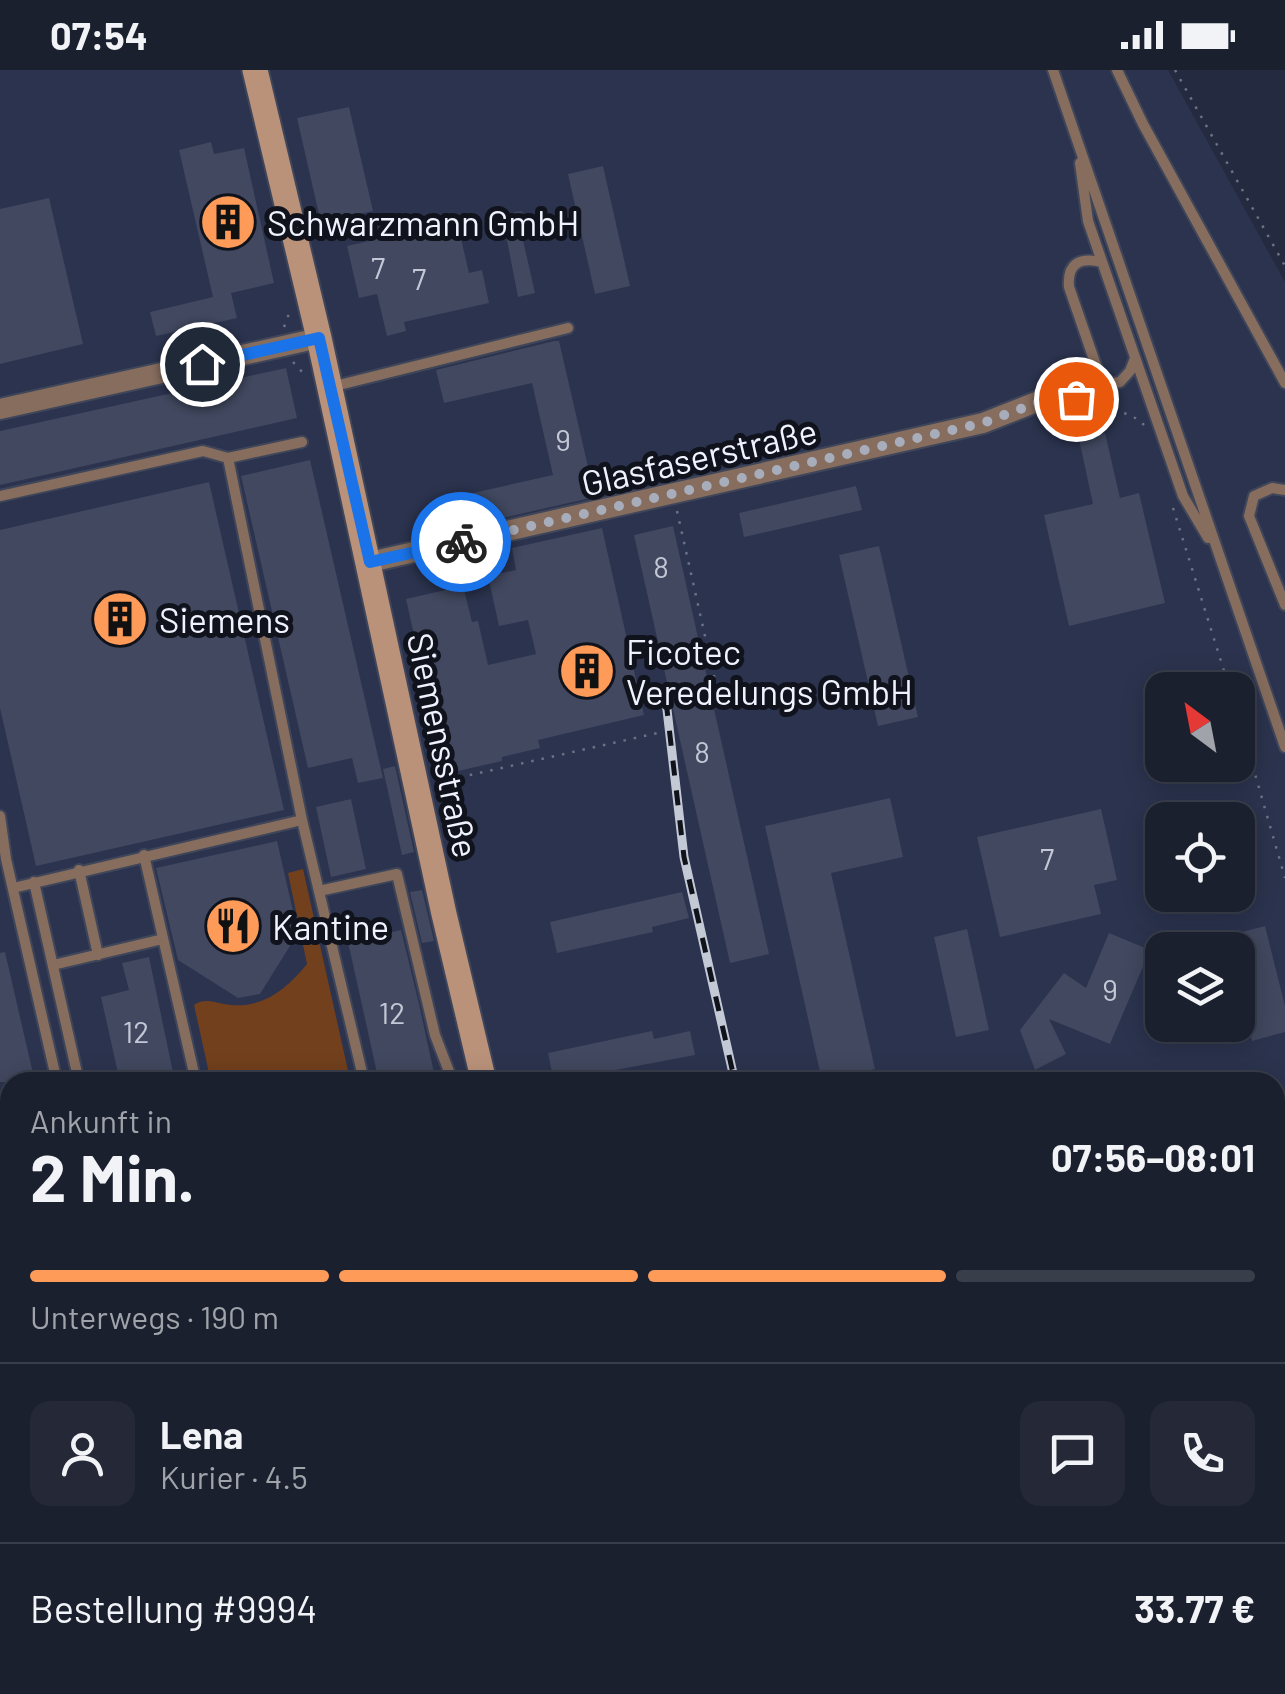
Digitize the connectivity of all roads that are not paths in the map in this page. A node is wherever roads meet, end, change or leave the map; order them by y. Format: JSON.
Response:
{"nodes":[{"id":1,"x":255,"y":70,"type":"edge"},
{"id":2,"x":1053,"y":70,"type":"edge"},
{"id":3,"x":1117,"y":70,"type":"edge"},
{"id":4,"x":1076,"y":137,"type":"junction"},
{"id":5,"x":1102,"y":262,"type":"junction"},
{"id":6,"x":568,"y":328,"type":"dead end"},
{"id":7,"x":319,"y":338,"type":"junction"},
{"id":8,"x":1135,"y":357,"type":"junction"},
{"id":9,"x":1285,"y":383,"type":"edge"},
{"id":10,"x":1099,"y":386,"type":"junction"},
{"id":11,"x":330,"y":388,"type":"junction"},
{"id":12,"x":1039,"y":402,"type":"joint"},
{"id":13,"x":0,"y":409,"type":"edge"},
{"id":14,"x":302,"y":442,"type":"dead end"},
{"id":15,"x":228,"y":458,"type":"junction"},
{"id":16,"x":1285,"y":490,"type":"edge"},
{"id":17,"x":0,"y":496,"type":"edge"},
{"id":18,"x":1220,"y":559,"type":"junction"},
{"id":19,"x":370,"y":562,"type":"junction"},
{"id":20,"x":1285,"y":606,"type":"edge"},
{"id":21,"x":1285,"y":747,"type":"edge"},
{"id":22,"x":0,"y":816,"type":"edge"},
{"id":23,"x":302,"y":820,"type":"junction"},
{"id":24,"x":2,"y":830,"type":"edge"},
{"id":25,"x":144,"y":855,"type":"junction"},
{"id":26,"x":3,"y":860,"type":"edge"},
{"id":27,"x":79,"y":870,"type":"junction"},
{"id":28,"x":34,"y":882,"type":"junction"},
{"id":29,"x":13,"y":888,"type":"junction"},
{"id":30,"x":319,"y":892,"type":"junction"},
{"id":31,"x":163,"y":939,"type":"junction"},
{"id":32,"x":98,"y":954,"type":"junction"},
{"id":33,"x":53,"y":965,"type":"junction"},
{"id":34,"x":55,"y":1072,"type":"edge"},
{"id":35,"x":77,"y":1072,"type":"edge"},
{"id":36,"x":194,"y":1072,"type":"edge"},
{"id":37,"x":362,"y":1072,"type":"edge"},
{"id":38,"x":449,"y":1072,"type":"edge"},
{"id":39,"x":482,"y":1072,"type":"edge"}],
"edges":[{"from":1,"to":7,"type":"street","name":"Siemensstraße"},
{"from":2,"to":4,"type":"lane"},
{"from":3,"to":9,"type":"lane"},
{"from":4,"to":5,"type":"lane"},
{"from":4,"to":18,"type":"lane"},
{"from":5,"to":8,"type":"lane"},
{"from":5,"to":10,"type":"lane"},
{"from":6,"to":11,"type":"lane"},
{"from":7,"to":11,"type":"street","name":"Siemensstraße"},
{"from":7,"to":13,"type":"street"},
{"from":8,"to":10,"type":"lane"},
{"from":8,"to":18,"type":"lane"},
{"from":10,"to":12,"type":"lane"},
{"from":11,"to":19,"type":"street","name":"Siemensstraße"},
{"from":12,"to":19,"type":"street","name":"Glasfaserstraße"},
{"from":14,"to":15,"type":"lane"},
{"from":15,"to":17,"type":"lane"},
{"from":15,"to":23,"type":"lane"},
{"from":16,"to":20,"type":"lane"},
{"from":18,"to":21,"type":"lane"},
{"from":19,"to":39,"type":"street","name":"Siemensstraße"},
{"from":22,"to":24,"type":"lane"},
{"from":23,"to":25,"type":"lane"},
{"from":23,"to":30,"type":"lane"},
{"from":24,"to":26,"type":"lane"},
{"from":25,"to":27,"type":"lane"},
{"from":25,"to":31,"type":"lane"},
{"from":26,"to":29,"type":"lane"},
{"from":27,"to":28,"type":"lane"},
{"from":27,"to":32,"type":"lane"},
{"from":28,"to":29,"type":"lane"},
{"from":28,"to":33,"type":"lane"},
{"from":29,"to":34,"type":"lane"},
{"from":30,"to":37,"type":"lane"},
{"from":30,"to":38,"type":"lane"},
{"from":31,"to":32,"type":"lane"},
{"from":31,"to":36,"type":"lane"},
{"from":32,"to":33,"type":"lane"},
{"from":33,"to":35,"type":"lane"}]}
